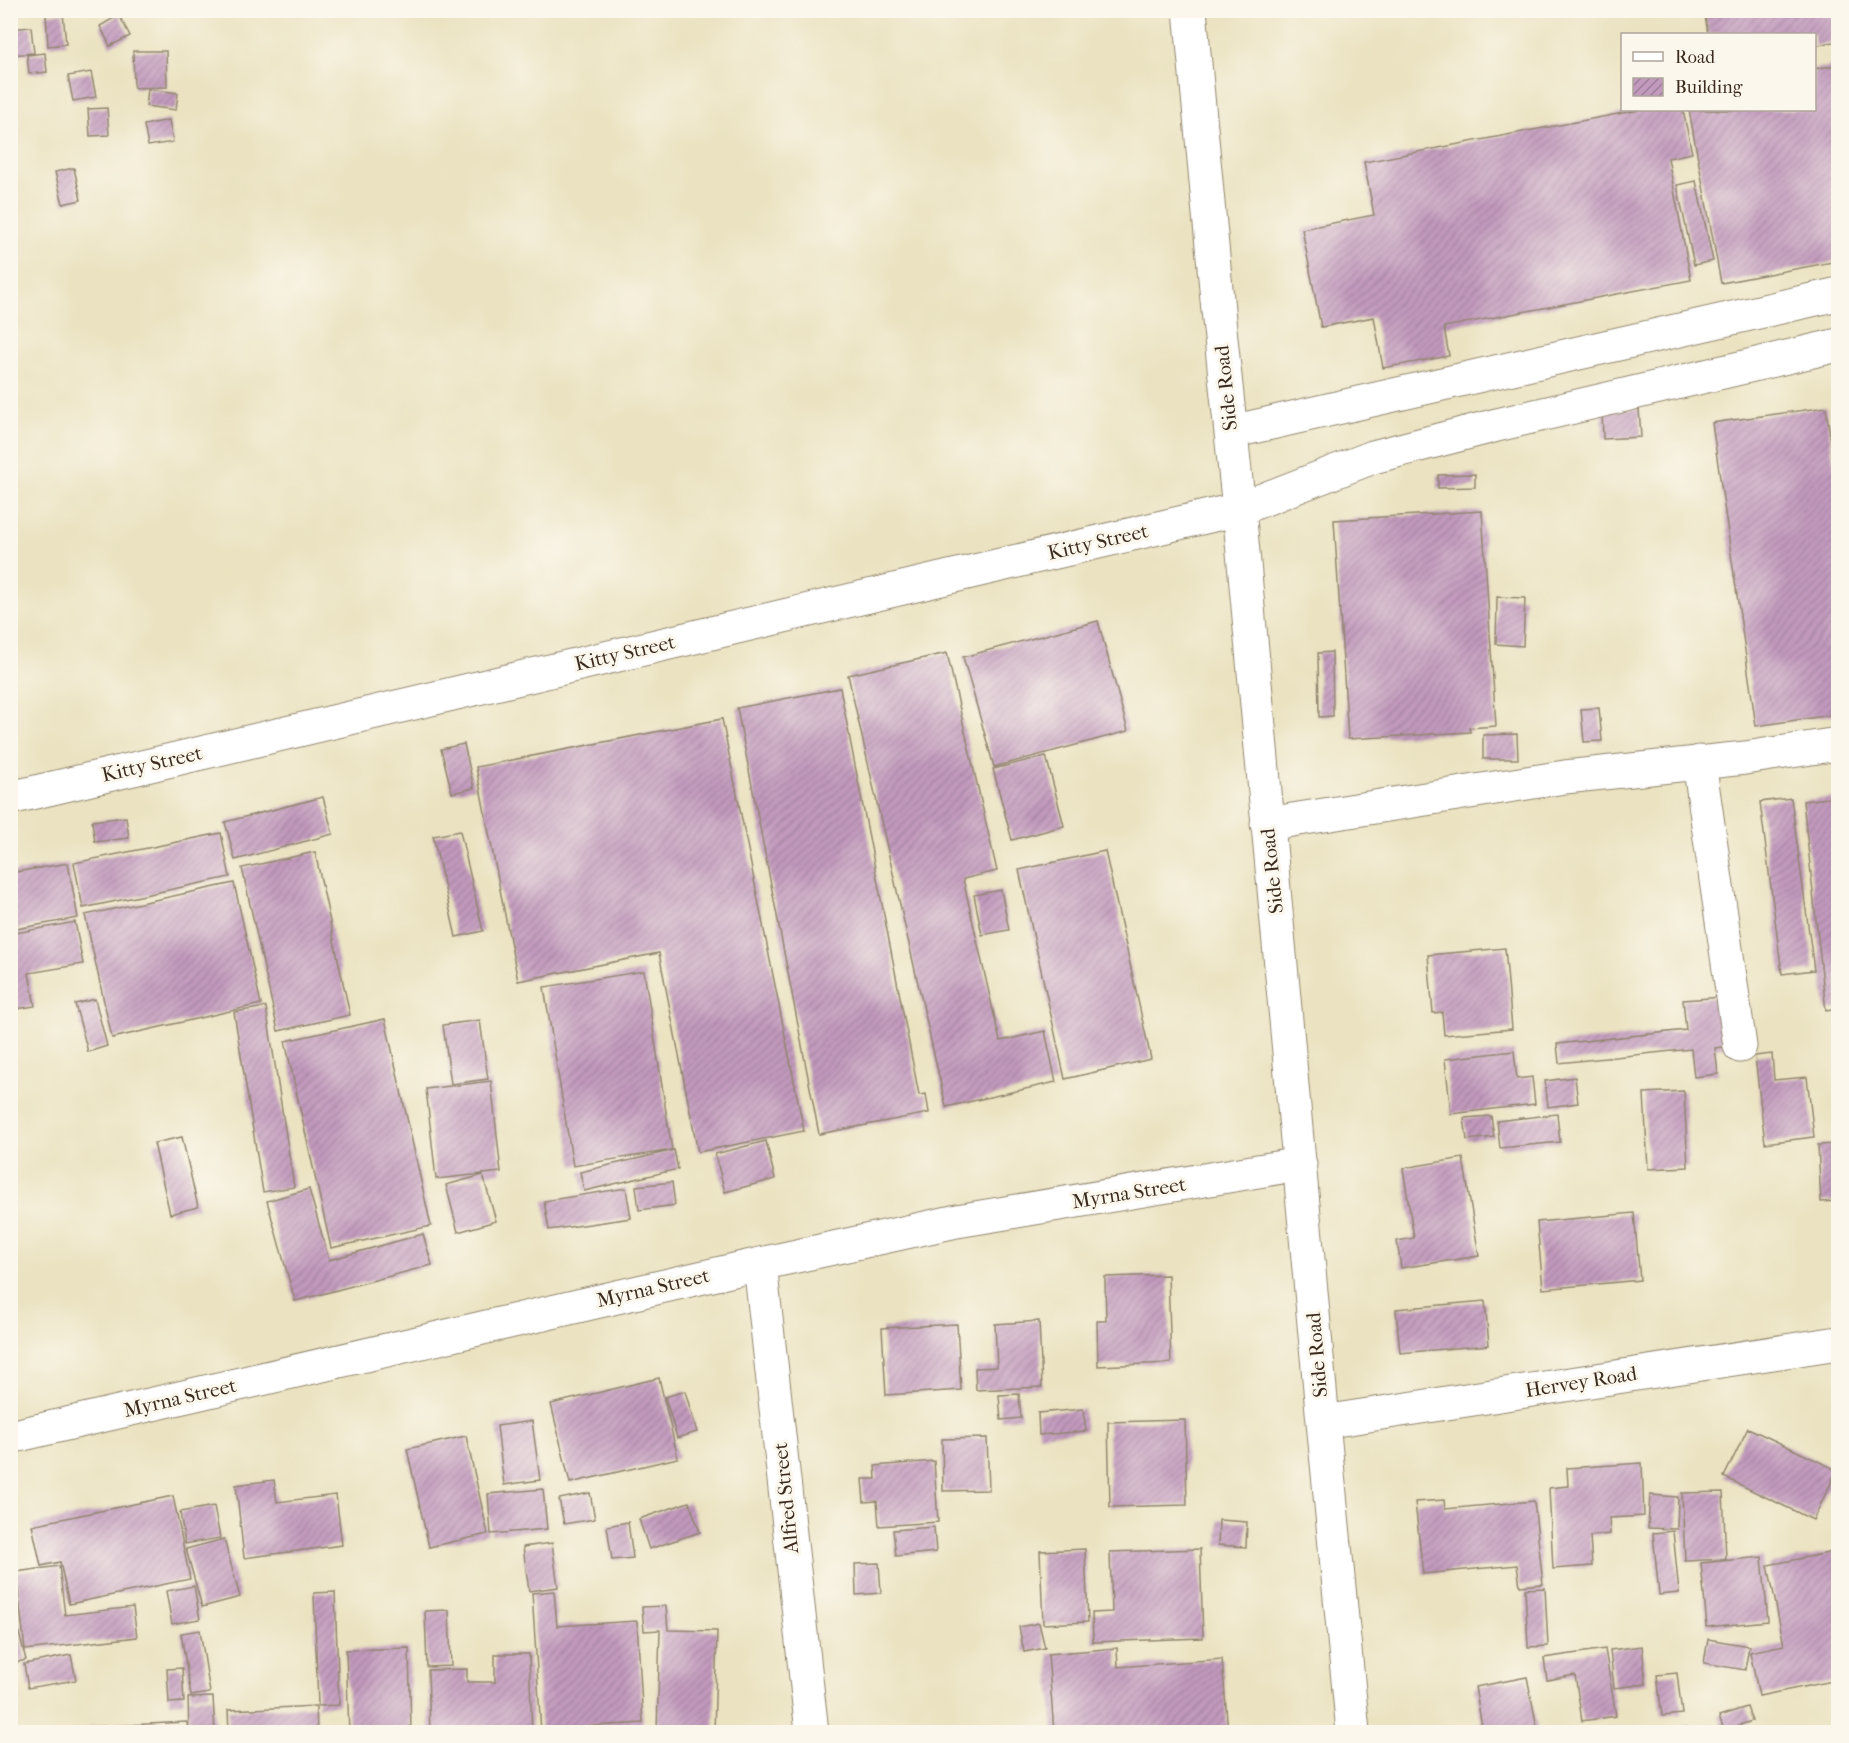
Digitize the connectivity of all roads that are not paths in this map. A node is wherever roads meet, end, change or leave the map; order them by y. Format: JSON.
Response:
{"nodes":[{"id":1,"x":1190,"y":10,"type":"edge"},
{"id":2,"x":1839,"y":294,"type":"edge"},
{"id":3,"x":1839,"y":345,"type":"edge"},
{"id":4,"x":1231,"y":432,"type":"junction"},
{"id":5,"x":1239,"y":508,"type":"junction"},
{"id":6,"x":1839,"y":744,"type":"edge"},
{"id":7,"x":1699,"y":762,"type":"junction"},
{"id":8,"x":10,"y":798,"type":"edge"},
{"id":9,"x":1267,"y":824,"type":"junction"},
{"id":10,"x":1740,"y":1047,"type":"dead end"},
{"id":11,"x":1300,"y":1164,"type":"junction"},
{"id":12,"x":760,"y":1264,"type":"junction"},
{"id":13,"x":1839,"y":1343,"type":"edge"},
{"id":14,"x":1323,"y":1422,"type":"junction"},
{"id":15,"x":10,"y":1437,"type":"edge"},
{"id":16,"x":812,"y":1732,"type":"edge"},
{"id":17,"x":1353,"y":1732,"type":"edge"}],
"edges":[{"from":1,"to":4,"type":"street","name":"Side Road"},
{"from":2,"to":4,"type":"street"},
{"from":3,"to":5,"type":"street","name":"Kitty Street"},
{"from":4,"to":5,"type":"street","name":"Side Road"},
{"from":5,"to":8,"type":"street","name":"Kitty Street"},
{"from":5,"to":9,"type":"street","name":"Side Road"},
{"from":6,"to":7,"type":"street"},
{"from":7,"to":9,"type":"street"},
{"from":7,"to":10,"type":"street"},
{"from":9,"to":11,"type":"street","name":"Side Road"},
{"from":11,"to":12,"type":"street","name":"Myrna Street"},
{"from":11,"to":14,"type":"street","name":"Side Road"},
{"from":12,"to":15,"type":"street","name":"Myrna Street"},
{"from":12,"to":16,"type":"street","name":"Alfred Street"},
{"from":13,"to":14,"type":"street","name":"Hervey Road"},
{"from":14,"to":17,"type":"street","name":"Side Road"}]}
